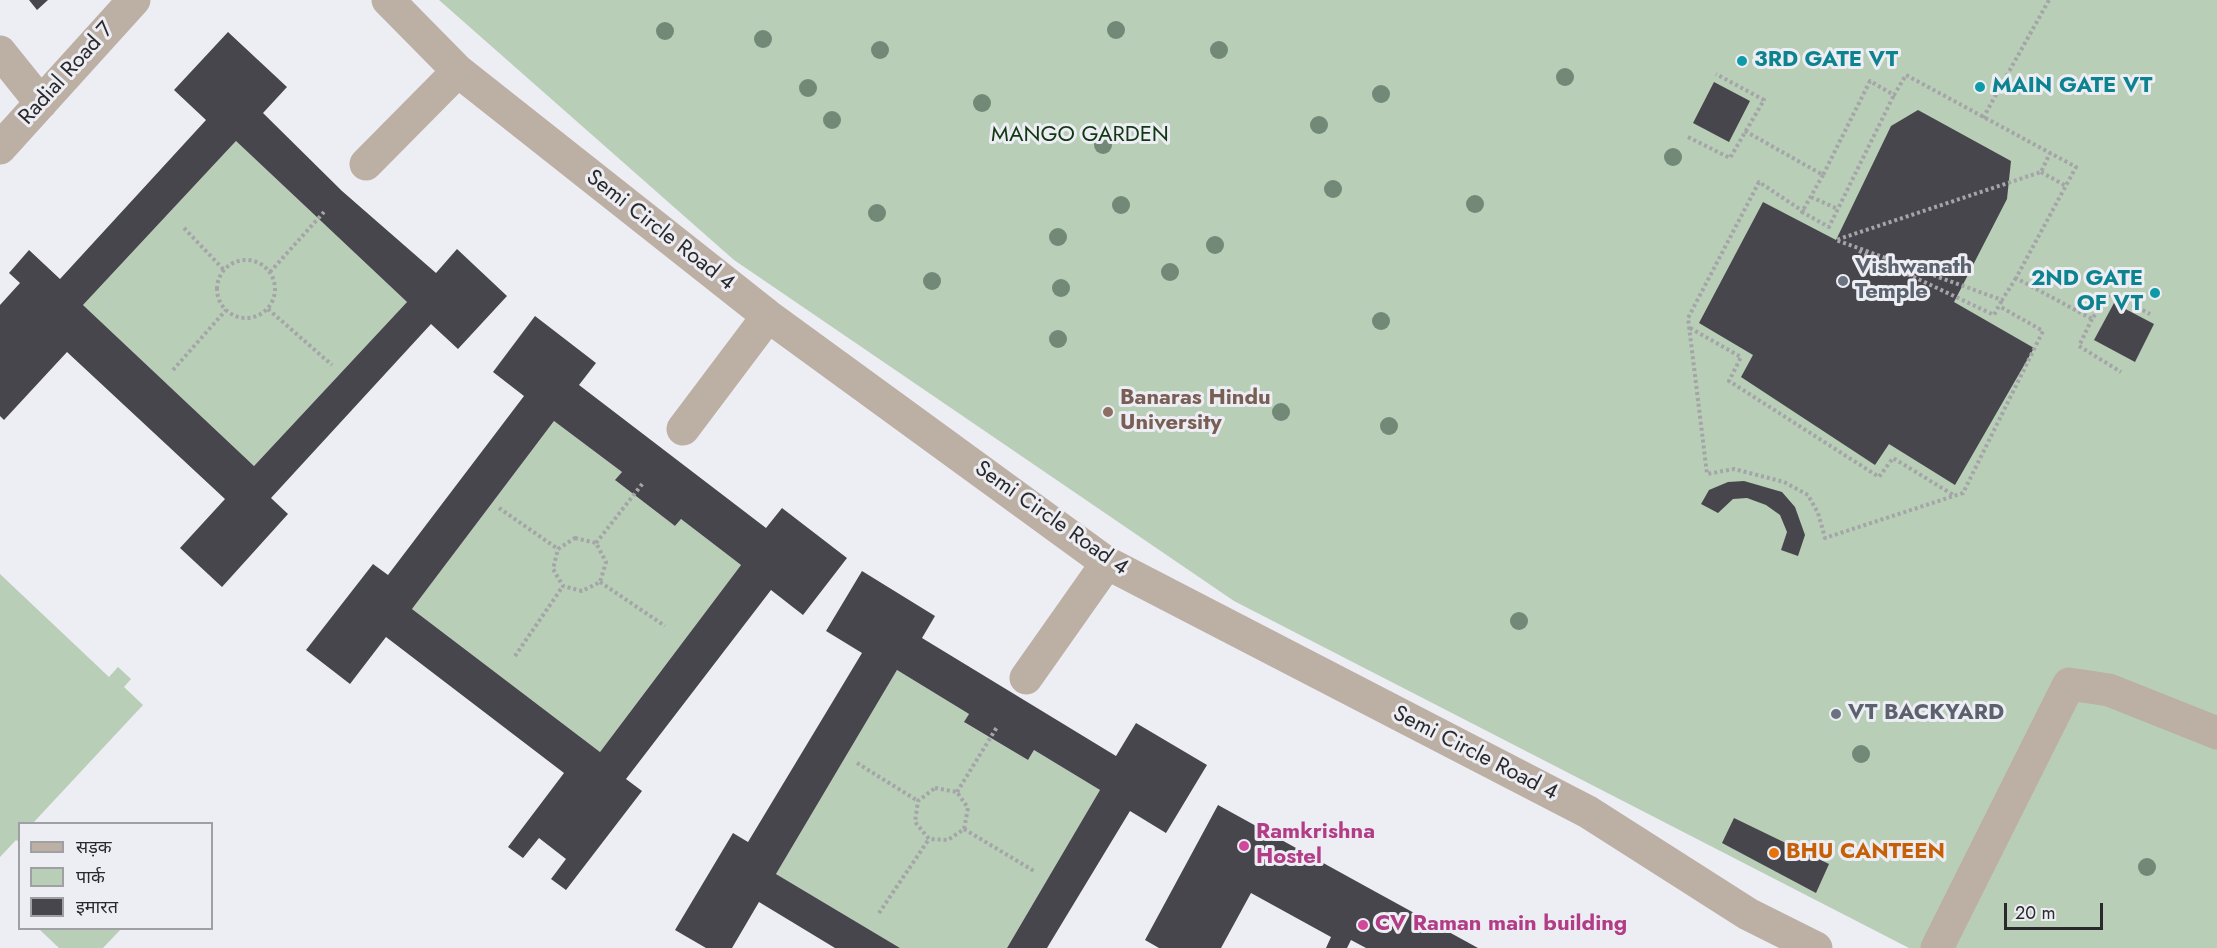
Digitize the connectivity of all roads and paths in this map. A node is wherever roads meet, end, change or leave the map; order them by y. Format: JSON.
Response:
{"nodes":[{"id":1,"x":134,"y":0,"type":"edge"},
{"id":2,"x":388,"y":0,"type":"edge"},
{"id":3,"x":2049,"y":0,"type":"edge"},
{"id":4,"x":0,"y":52,"type":"edge"},
{"id":5,"x":458,"y":72,"type":"junction"},
{"id":6,"x":1716,"y":74,"type":"dead end"},
{"id":7,"x":1894,"y":95,"type":"junction"},
{"id":8,"x":41,"y":103,"type":"junction"},
{"id":9,"x":1983,"y":118,"type":"junction"},
{"id":10,"x":1745,"y":131,"type":"junction"},
{"id":11,"x":1688,"y":137,"type":"dead end"},
{"id":12,"x":0,"y":148,"type":"edge"},
{"id":13,"x":2050,"y":153,"type":"junction"},
{"id":14,"x":366,"y":164,"type":"dead end"},
{"id":15,"x":2041,"y":172,"type":"junction"},
{"id":16,"x":1823,"y":175,"type":"junction"},
{"id":17,"x":2066,"y":186,"type":"junction"},
{"id":18,"x":1811,"y":196,"type":"junction"},
{"id":19,"x":1838,"y":209,"type":"junction"},
{"id":20,"x":324,"y":212,"type":"dead end"},
{"id":21,"x":1804,"y":212,"type":"junction"},
{"id":22,"x":184,"y":228,"type":"dead end"},
{"id":23,"x":1836,"y":240,"type":"junction"},
{"id":24,"x":224,"y":270,"type":"junction"},
{"id":25,"x":270,"y":272,"type":"junction"},
{"id":26,"x":2016,"y":278,"type":"junction"},
{"id":27,"x":2002,"y":300,"type":"junction"},
{"id":28,"x":1999,"y":306,"type":"junction"},
{"id":29,"x":268,"y":309,"type":"junction"},
{"id":30,"x":226,"y":310,"type":"junction"},
{"id":31,"x":2150,"y":314,"type":"dead end"},
{"id":32,"x":768,"y":316,"type":"junction"},
{"id":33,"x":2092,"y":319,"type":"junction"},
{"id":34,"x":1689,"y":327,"type":"junction"},
{"id":35,"x":332,"y":365,"type":"dead end"},
{"id":36,"x":173,"y":370,"type":"dead end"},
{"id":37,"x":2121,"y":372,"type":"dead end"},
{"id":38,"x":683,"y":429,"type":"dead end"},
{"id":39,"x":643,"y":483,"type":"dead end"},
{"id":40,"x":1956,"y":496,"type":"junction"},
{"id":41,"x":500,"y":508,"type":"dead end"},
{"id":42,"x":596,"y":543,"type":"junction"},
{"id":43,"x":558,"y":549,"type":"junction"},
{"id":44,"x":1107,"y":563,"type":"junction"},
{"id":45,"x":600,"y":582,"type":"junction"},
{"id":46,"x":563,"y":586,"type":"junction"},
{"id":47,"x":665,"y":626,"type":"dead end"},
{"id":48,"x":514,"y":656,"type":"dead end"},
{"id":49,"x":1026,"y":678,"type":"dead end"},
{"id":50,"x":997,"y":727,"type":"dead end"},
{"id":51,"x":2217,"y":733,"type":"edge"},
{"id":52,"x":857,"y":763,"type":"dead end"},
{"id":53,"x":957,"y":792,"type":"junction"},
{"id":54,"x":918,"y":801,"type":"junction"},
{"id":55,"x":964,"y":829,"type":"junction"},
{"id":56,"x":929,"y":838,"type":"junction"},
{"id":57,"x":1034,"y":871,"type":"dead end"},
{"id":58,"x":879,"y":913,"type":"dead end"},
{"id":59,"x":1816,"y":948,"type":"edge"},
{"id":60,"x":1937,"y":948,"type":"edge"}],
"edges":[{"from":1,"to":8,"type":"lane","name":"Radial Road 7"},
{"from":2,"to":5,"type":"lane","name":"Semi Circle Road 4"},
{"from":3,"to":9,"type":"path"},
{"from":4,"to":8,"type":"lane"},
{"from":5,"to":14,"type":"lane"},
{"from":5,"to":32,"type":"lane","name":"Semi Circle Road 4"},
{"from":6,"to":10,"type":"path"},
{"from":7,"to":9,"type":"path"},
{"from":7,"to":16,"type":"path"},
{"from":7,"to":19,"type":"path"},
{"from":8,"to":12,"type":"lane","name":"Radial Road 7"},
{"from":9,"to":13,"type":"path"},
{"from":10,"to":11,"type":"path"},
{"from":10,"to":16,"type":"path"},
{"from":13,"to":15,"type":"path"},
{"from":13,"to":17,"type":"path"},
{"from":15,"to":17,"type":"path"},
{"from":15,"to":23,"type":"path"},
{"from":16,"to":18,"type":"path"},
{"from":17,"to":26,"type":"path"},
{"from":18,"to":19,"type":"path"},
{"from":18,"to":21,"type":"path"},
{"from":19,"to":21,"type":"path"},
{"from":20,"to":25,"type":"path"},
{"from":21,"to":34,"type":"path"},
{"from":22,"to":24,"type":"path"},
{"from":23,"to":27,"type":"path"},
{"from":23,"to":28,"type":"path"},
{"from":24,"to":25,"type":"path"},
{"from":24,"to":30,"type":"path"},
{"from":25,"to":29,"type":"path"},
{"from":26,"to":27,"type":"path"},
{"from":26,"to":33,"type":"path"},
{"from":27,"to":28,"type":"path"},
{"from":28,"to":40,"type":"path"},
{"from":29,"to":30,"type":"path"},
{"from":29,"to":35,"type":"path"},
{"from":30,"to":36,"type":"path"},
{"from":31,"to":33,"type":"path"},
{"from":32,"to":38,"type":"lane"},
{"from":32,"to":44,"type":"lane","name":"Semi Circle Road 4"},
{"from":33,"to":37,"type":"path"},
{"from":34,"to":40,"type":"path"},
{"from":34,"to":40,"type":"path"},
{"from":39,"to":42,"type":"path"},
{"from":41,"to":43,"type":"path"},
{"from":42,"to":43,"type":"path"},
{"from":42,"to":45,"type":"path"},
{"from":43,"to":46,"type":"path"},
{"from":44,"to":49,"type":"lane"},
{"from":44,"to":59,"type":"lane","name":"Semi Circle Road 4"},
{"from":45,"to":46,"type":"path"},
{"from":45,"to":47,"type":"path"},
{"from":46,"to":48,"type":"path"},
{"from":50,"to":53,"type":"path"},
{"from":51,"to":60,"type":"lane"},
{"from":52,"to":54,"type":"path"},
{"from":53,"to":54,"type":"path"},
{"from":53,"to":55,"type":"path"},
{"from":54,"to":56,"type":"path"},
{"from":55,"to":56,"type":"path"},
{"from":55,"to":57,"type":"path"},
{"from":56,"to":58,"type":"path"}]}
